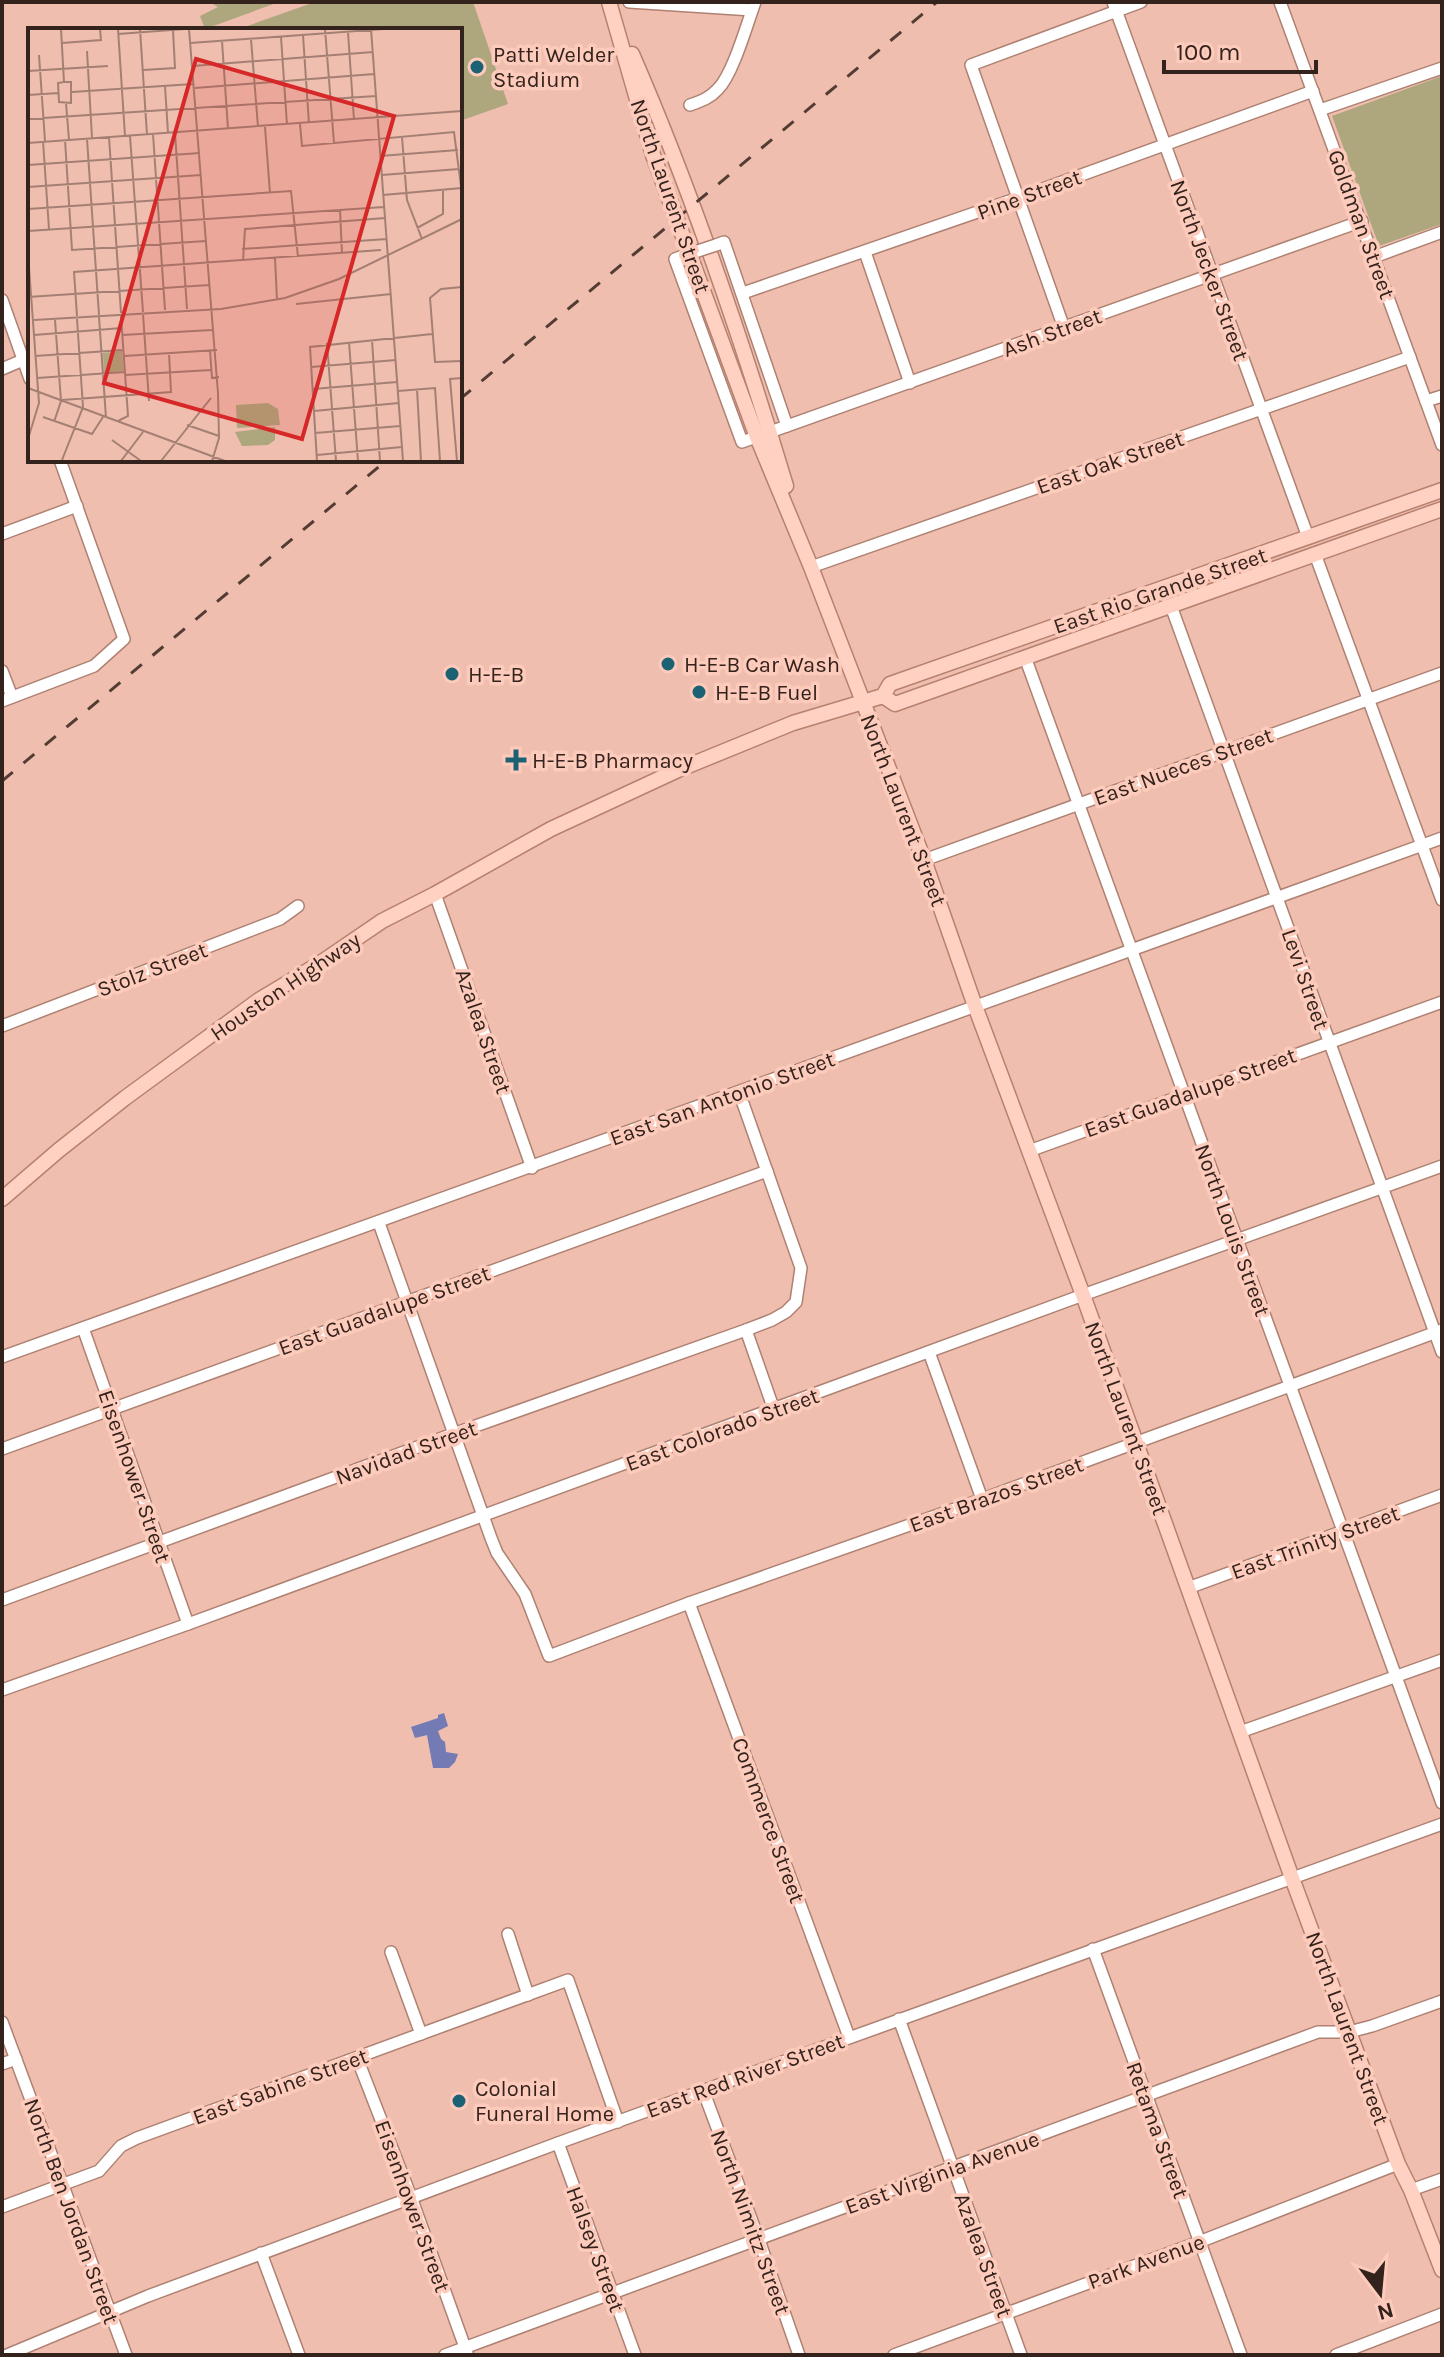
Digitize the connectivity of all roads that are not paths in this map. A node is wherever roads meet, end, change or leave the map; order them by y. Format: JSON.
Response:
{"nodes":[{"id":1,"x":629,"y":2,"type":"edge"},
{"id":2,"x":1141,"y":2,"type":"edge"},
{"id":3,"x":1280,"y":2,"type":"edge"},
{"id":4,"x":754,"y":6,"type":"edge"},
{"id":5,"x":1114,"y":6,"type":"edge"},
{"id":6,"x":1442,"y":68,"type":"edge"},
{"id":7,"x":1313,"y":91,"type":"junction"},
{"id":8,"x":690,"y":105,"type":"dead end"},
{"id":9,"x":1320,"y":110,"type":"junction"},
{"id":10,"x":1165,"y":145,"type":"junction"},
{"id":11,"x":1018,"y":198,"type":"junction"},
{"id":12,"x":1362,"y":221,"type":"junction"},
{"id":13,"x":1442,"y":232,"type":"edge"},
{"id":14,"x":865,"y":252,"type":"junction"},
{"id":15,"x":1374,"y":257,"type":"junction"},
{"id":16,"x":1212,"y":276,"type":"junction"},
{"id":17,"x":743,"y":293,"type":"junction"},
{"id":18,"x":2,"y":300,"type":"edge"},
{"id":19,"x":1064,"y":328,"type":"junction"},
{"id":20,"x":1410,"y":357,"type":"junction"},
{"id":21,"x":23,"y":360,"type":"junction"},
{"id":22,"x":2,"y":369,"type":"edge"},
{"id":23,"x":28,"y":374,"type":"edge"},
{"id":24,"x":910,"y":383,"type":"junction"},
{"id":25,"x":1442,"y":396,"type":"edge"},
{"id":26,"x":1426,"y":401,"type":"junction"},
{"id":27,"x":1260,"y":409,"type":"junction"},
{"id":28,"x":787,"y":426,"type":"junction"},
{"id":29,"x":764,"y":435,"type":"junction"},
{"id":30,"x":1442,"y":445,"type":"edge"},
{"id":31,"x":61,"y":462,"type":"edge"},
{"id":32,"x":1442,"y":490,"type":"edge"},
{"id":33,"x":1442,"y":499,"type":"edge"},
{"id":34,"x":77,"y":506,"type":"junction"},
{"id":35,"x":1442,"y":509,"type":"edge"},
{"id":36,"x":1422,"y":516,"type":"junction"},
{"id":37,"x":2,"y":534,"type":"edge"},
{"id":38,"x":1308,"y":537,"type":"junction"},
{"id":39,"x":1315,"y":554,"type":"junction"},
{"id":40,"x":811,"y":567,"type":"junction"},
{"id":41,"x":1171,"y":606,"type":"junction"},
{"id":42,"x":1025,"y":657,"type":"junction"},
{"id":43,"x":2,"y":671,"type":"edge"},
{"id":44,"x":1442,"y":673,"type":"edge"},
{"id":45,"x":883,"y":696,"type":"junction"},
{"id":46,"x":7,"y":699,"type":"edge"},
{"id":47,"x":1369,"y":699,"type":"junction"},
{"id":48,"x":863,"y":703,"type":"junction"},
{"id":49,"x":1224,"y":751,"type":"junction"},
{"id":50,"x":1079,"y":805,"type":"junction"},
{"id":51,"x":592,"y":809,"type":"joint"},
{"id":52,"x":1442,"y":838,"type":"edge"},
{"id":53,"x":1422,"y":846,"type":"junction"},
{"id":54,"x":924,"y":860,"type":"junction"},
{"id":55,"x":435,"y":894,"type":"junction"},
{"id":56,"x":1278,"y":897,"type":"junction"},
{"id":57,"x":1442,"y":900,"type":"edge"},
{"id":58,"x":298,"y":906,"type":"dead end"},
{"id":59,"x":1130,"y":951,"type":"junction"},
{"id":60,"x":1442,"y":1002,"type":"edge"},
{"id":61,"x":975,"y":1006,"type":"junction"},
{"id":62,"x":2,"y":1026,"type":"edge"},
{"id":63,"x":1328,"y":1042,"type":"junction"},
{"id":64,"x":739,"y":1092,"type":"junction"},
{"id":65,"x":1183,"y":1095,"type":"junction"},
{"id":66,"x":1029,"y":1151,"type":"junction"},
{"id":67,"x":1442,"y":1166,"type":"edge"},
{"id":68,"x":532,"y":1168,"type":"junction"},
{"id":69,"x":767,"y":1171,"type":"junction"},
{"id":70,"x":1382,"y":1189,"type":"junction"},
{"id":71,"x":2,"y":1199,"type":"edge"},
{"id":72,"x":379,"y":1223,"type":"junction"},
{"id":73,"x":1237,"y":1241,"type":"junction"},
{"id":74,"x":1083,"y":1295,"type":"junction"},
{"id":75,"x":406,"y":1302,"type":"junction"},
{"id":76,"x":83,"y":1328,"type":"junction"},
{"id":77,"x":746,"y":1330,"type":"junction"},
{"id":78,"x":1438,"y":1332,"type":"edge"},
{"id":79,"x":929,"y":1352,"type":"junction"},
{"id":80,"x":1442,"y":1352,"type":"edge"},
{"id":81,"x":2,"y":1357,"type":"edge"},
{"id":82,"x":1290,"y":1385,"type":"junction"},
{"id":83,"x":111,"y":1410,"type":"junction"},
{"id":84,"x":774,"y":1410,"type":"junction"},
{"id":85,"x":453,"y":1434,"type":"junction"},
{"id":86,"x":1137,"y":1443,"type":"junction"},
{"id":87,"x":2,"y":1449,"type":"edge"},
{"id":88,"x":1442,"y":1495,"type":"edge"},
{"id":89,"x":982,"y":1499,"type":"junction"},
{"id":90,"x":483,"y":1516,"type":"junction"},
{"id":91,"x":1341,"y":1531,"type":"junction"},
{"id":92,"x":158,"y":1544,"type":"junction"},
{"id":93,"x":1188,"y":1588,"type":"junction"},
{"id":94,"x":2,"y":1600,"type":"edge"},
{"id":95,"x":689,"y":1603,"type":"junction"},
{"id":96,"x":188,"y":1624,"type":"junction"},
{"id":97,"x":1442,"y":1660,"type":"edge"},
{"id":98,"x":1395,"y":1677,"type":"junction"},
{"id":99,"x":2,"y":1690,"type":"edge"},
{"id":100,"x":1240,"y":1732,"type":"junction"},
{"id":101,"x":1442,"y":1803,"type":"edge"},
{"id":102,"x":1442,"y":1824,"type":"edge"},
{"id":103,"x":1292,"y":1878,"type":"junction"},
{"id":104,"x":508,"y":1934,"type":"dead end"},
{"id":105,"x":1093,"y":1949,"type":"junction"},
{"id":106,"x":391,"y":1952,"type":"dead end"},
{"id":107,"x":528,"y":1995,"type":"junction"},
{"id":108,"x":1442,"y":2001,"type":"edge"},
{"id":109,"x":899,"y":2019,"type":"junction"},
{"id":110,"x":2,"y":2022,"type":"edge"},
{"id":111,"x":1349,"y":2032,"type":"junction"},
{"id":112,"x":421,"y":2034,"type":"junction"},
{"id":113,"x":849,"y":2037,"type":"junction"},
{"id":114,"x":357,"y":2058,"type":"junction"},
{"id":115,"x":16,"y":2059,"type":"junction"},
{"id":116,"x":2,"y":2064,"type":"edge"},
{"id":117,"x":703,"y":2090,"type":"junction"},
{"id":118,"x":1146,"y":2097,"type":"junction"},
{"id":119,"x":618,"y":2122,"type":"junction"},
{"id":120,"x":558,"y":2143,"type":"junction"},
{"id":121,"x":1398,"y":2164,"type":"junction"},
{"id":122,"x":952,"y":2167,"type":"junction"},
{"id":123,"x":1442,"y":2179,"type":"edge"},
{"id":124,"x":63,"y":2185,"type":"junction"},
{"id":125,"x":1411,"y":2190,"type":"junction"},
{"id":126,"x":411,"y":2197,"type":"junction"},
{"id":127,"x":2,"y":2207,"type":"edge"},
{"id":128,"x":759,"y":2240,"type":"junction"},
{"id":129,"x":1199,"y":2242,"type":"junction"},
{"id":130,"x":261,"y":2253,"type":"junction"},
{"id":131,"x":1442,"y":2270,"type":"edge"},
{"id":132,"x":612,"y":2293,"type":"junction"},
{"id":133,"x":110,"y":2313,"type":"junction"},
{"id":134,"x":1005,"y":2313,"type":"junction"},
{"id":135,"x":1442,"y":2314,"type":"edge"},
{"id":136,"x":466,"y":2352,"type":"edge"},
{"id":137,"x":7,"y":2355,"type":"edge"},
{"id":138,"x":126,"y":2355,"type":"edge"},
{"id":139,"x":299,"y":2355,"type":"edge"},
{"id":140,"x":445,"y":2355,"type":"edge"},
{"id":141,"x":635,"y":2355,"type":"edge"},
{"id":142,"x":799,"y":2355,"type":"edge"},
{"id":143,"x":894,"y":2355,"type":"edge"},
{"id":144,"x":1021,"y":2355,"type":"edge"},
{"id":145,"x":1241,"y":2355,"type":"edge"},
{"id":146,"x":1336,"y":2355,"type":"edge"}],
"edges":[{"from":1,"to":4,"type":"street"},
{"from":2,"to":5,"type":"street"},
{"from":3,"to":7,"type":"street","name":"Goldman Street"},
{"from":4,"to":8,"type":"street"},
{"from":5,"to":10,"type":"street","name":"North Jecker Street"},
{"from":5,"to":11,"type":"street"},
{"from":6,"to":9,"type":"street"},
{"from":7,"to":9,"type":"street","name":"Goldman Street"},
{"from":7,"to":10,"type":"street","name":"Pine Street"},
{"from":9,"to":12,"type":"street","name":"Goldman Street"},
{"from":10,"to":11,"type":"street","name":"Pine Street"},
{"from":10,"to":16,"type":"street","name":"North Jecker Street"},
{"from":11,"to":14,"type":"street","name":"Pine Street"},
{"from":11,"to":19,"type":"street"},
{"from":12,"to":15,"type":"street","name":"Goldman Street"},
{"from":12,"to":16,"type":"street","name":"Ash Street"},
{"from":13,"to":15,"type":"street"},
{"from":14,"to":17,"type":"street","name":"Pine Street"},
{"from":14,"to":24,"type":"street"},
{"from":15,"to":20,"type":"street","name":"Goldman Street"},
{"from":16,"to":19,"type":"street","name":"Ash Street"},
{"from":16,"to":27,"type":"street","name":"North Jecker Street"},
{"from":17,"to":28,"type":"street"},
{"from":17,"to":29,"type":"street","name":"Ash Street","bridge":true},
{"from":18,"to":21,"type":"street"},
{"from":19,"to":24,"type":"street","name":"Ash Street"},
{"from":20,"to":26,"type":"street","name":"Goldman Street"},
{"from":20,"to":27,"type":"street","name":"East Oak Street"},
{"from":21,"to":22,"type":"street"},
{"from":21,"to":23,"type":"street"},
{"from":24,"to":28,"type":"street","name":"Ash Street"},
{"from":25,"to":26,"type":"street"},
{"from":26,"to":30,"type":"street","name":"Goldman Street"},
{"from":27,"to":38,"type":"street","name":"North Jecker Street"},
{"from":27,"to":40,"type":"street","name":"East Oak Street"},
{"from":28,"to":29,"type":"street","name":"Ash Street"},
{"from":29,"to":29,"type":"main road","name":"North Laurent Street"},
{"from":29,"to":40,"type":"main road","name":"North Laurent Street"},
{"from":31,"to":34,"type":"street"},
{"from":32,"to":38,"type":"main road","name":"East Rio Grande Street"},
{"from":33,"to":36,"type":"main road"},
{"from":34,"to":37,"type":"street"},
{"from":34,"to":46,"type":"street"},
{"from":35,"to":36,"type":"main road","name":"East Rio Grande Street"},
{"from":36,"to":39,"type":"main road","name":"East Rio Grande Street"},
{"from":38,"to":45,"type":"main road","name":"East Rio Grande Street"},
{"from":39,"to":41,"type":"main road","name":"East Rio Grande Street"},
{"from":39,"to":47,"type":"street"},
{"from":40,"to":48,"type":"main road","name":"North Laurent Street"},
{"from":41,"to":42,"type":"main road","name":"East Rio Grande Street"},
{"from":41,"to":49,"type":"street","name":"Levi Street"},
{"from":42,"to":45,"type":"main road","name":"East Rio Grande Street"},
{"from":42,"to":50,"type":"street","name":"North Louis Street"},
{"from":43,"to":46,"type":"street"},
{"from":44,"to":47,"type":"street","name":"East Nueces Street"},
{"from":45,"to":48,"type":"main road","name":"East Rio Grande Street"},
{"from":47,"to":49,"type":"street","name":"East Nueces Street"},
{"from":47,"to":53,"type":"street"},
{"from":48,"to":51,"type":"main road","name":"East Rio Grande Street"},
{"from":48,"to":54,"type":"main road","name":"North Laurent Street"},
{"from":49,"to":50,"type":"street","name":"East Nueces Street"},
{"from":49,"to":56,"type":"street","name":"Levi Street"},
{"from":50,"to":54,"type":"street","name":"East Nueces Street"},
{"from":50,"to":59,"type":"street","name":"North Louis Street"},
{"from":51,"to":55,"type":"main road","name":"Houston Highway"},
{"from":52,"to":53,"type":"street","name":"East San Antonio Street"},
{"from":53,"to":56,"type":"street","name":"East San Antonio Street"},
{"from":53,"to":57,"type":"street"},
{"from":54,"to":61,"type":"main road","name":"North Laurent Street"},
{"from":55,"to":68,"type":"street","name":"Azalea Street"},
{"from":55,"to":71,"type":"main road","name":"Houston Highway"},
{"from":56,"to":59,"type":"street","name":"East San Antonio Street"},
{"from":56,"to":63,"type":"street","name":"Levi Street"},
{"from":58,"to":62,"type":"street","name":"Stolz Street"},
{"from":59,"to":61,"type":"street","name":"East San Antonio Street"},
{"from":59,"to":65,"type":"street","name":"North Louis Street"},
{"from":60,"to":63,"type":"street","name":"East Guadalupe Street"},
{"from":61,"to":64,"type":"street","name":"East San Antonio Street"},
{"from":61,"to":66,"type":"main road","name":"North Laurent Street"},
{"from":63,"to":65,"type":"street","name":"East Guadalupe Street"},
{"from":63,"to":70,"type":"street","name":"Levi Street"},
{"from":64,"to":68,"type":"street","name":"East San Antonio Street"},
{"from":64,"to":69,"type":"street"},
{"from":65,"to":66,"type":"street","name":"East Guadalupe Street"},
{"from":65,"to":73,"type":"street","name":"North Louis Street"},
{"from":66,"to":74,"type":"main road","name":"North Laurent Street"},
{"from":67,"to":70,"type":"street","name":"East Colorado Street"},
{"from":68,"to":72,"type":"street","name":"East San Antonio Street"},
{"from":69,"to":75,"type":"street","name":"East Guadalupe Street"},
{"from":69,"to":77,"type":"street","name":"Navidad Street"},
{"from":70,"to":73,"type":"street","name":"East Colorado Street"},
{"from":70,"to":78,"type":"street","name":"Levi Street"},
{"from":72,"to":75,"type":"street"},
{"from":72,"to":76,"type":"street","name":"East San Antonio Street"},
{"from":73,"to":74,"type":"street","name":"East Colorado Street"},
{"from":73,"to":82,"type":"street","name":"North Louis Street"},
{"from":74,"to":79,"type":"street","name":"East Colorado Street"},
{"from":74,"to":86,"type":"main road","name":"North Laurent Street"},
{"from":75,"to":83,"type":"street","name":"East Guadalupe Street"},
{"from":75,"to":85,"type":"street"},
{"from":76,"to":81,"type":"street","name":"East San Antonio Street"},
{"from":76,"to":83,"type":"street","name":"Eisenhower Street"},
{"from":77,"to":84,"type":"street"},
{"from":77,"to":85,"type":"street","name":"Navidad Street"},
{"from":78,"to":80,"type":"street","name":"Levi Street"},
{"from":78,"to":82,"type":"street","name":"East Brazos Street"},
{"from":79,"to":84,"type":"street","name":"East Colorado Street"},
{"from":79,"to":89,"type":"street"},
{"from":82,"to":86,"type":"street","name":"East Brazos Street"},
{"from":82,"to":91,"type":"street","name":"North Louis Street"},
{"from":83,"to":87,"type":"street","name":"East Guadalupe Street"},
{"from":83,"to":92,"type":"street","name":"Eisenhower Street"},
{"from":84,"to":90,"type":"street","name":"East Colorado Street"},
{"from":85,"to":90,"type":"street"},
{"from":85,"to":92,"type":"street","name":"Navidad Street"},
{"from":86,"to":89,"type":"street","name":"East Brazos Street"},
{"from":86,"to":93,"type":"main road","name":"North Laurent Street"},
{"from":88,"to":91,"type":"street","name":"East Trinity Street"},
{"from":89,"to":95,"type":"street","name":"East Brazos Street"},
{"from":90,"to":95,"type":"street","name":"East Brazos Street"},
{"from":90,"to":96,"type":"street","name":"East Colorado Street"},
{"from":91,"to":93,"type":"street","name":"East Trinity Street"},
{"from":91,"to":98,"type":"street","name":"North Louis Street"},
{"from":92,"to":94,"type":"street","name":"Navidad Street"},
{"from":92,"to":96,"type":"street","name":"Eisenhower Street"},
{"from":93,"to":100,"type":"main road","name":"North Laurent Street"},
{"from":95,"to":113,"type":"street","name":"Commerce Street"},
{"from":96,"to":99,"type":"street","name":"East Colorado Street"},
{"from":97,"to":98,"type":"street"},
{"from":98,"to":100,"type":"street"},
{"from":98,"to":101,"type":"street","name":"North Louis Street"},
{"from":100,"to":103,"type":"main road","name":"North Laurent Street"},
{"from":102,"to":103,"type":"street","name":"East Red River Street"},
{"from":103,"to":105,"type":"street","name":"East Red River Street"},
{"from":103,"to":111,"type":"main road","name":"North Laurent Street"},
{"from":104,"to":107,"type":"street"},
{"from":105,"to":109,"type":"street","name":"East Red River Street"},
{"from":105,"to":118,"type":"street","name":"Retama Street"},
{"from":106,"to":112,"type":"street"},
{"from":107,"to":112,"type":"street","name":"East Sabine Street"},
{"from":107,"to":119,"type":"street","name":"East Sabine Street"},
{"from":108,"to":111,"type":"street","name":"East Virginia Avenue"},
{"from":109,"to":113,"type":"street","name":"East Red River Street"},
{"from":109,"to":122,"type":"street","name":"Azalea Street"},
{"from":110,"to":115,"type":"street","name":"North Ben Jordan Street"},
{"from":111,"to":118,"type":"street","name":"East Virginia Avenue"},
{"from":111,"to":121,"type":"main road","name":"North Laurent Street"},
{"from":112,"to":114,"type":"street","name":"East Sabine Street"},
{"from":113,"to":117,"type":"street","name":"East Red River Street"},
{"from":114,"to":124,"type":"street","name":"East Sabine Street"},
{"from":114,"to":126,"type":"street","name":"Eisenhower Street"},
{"from":115,"to":116,"type":"street"},
{"from":115,"to":124,"type":"street","name":"North Ben Jordan Street"},
{"from":117,"to":119,"type":"street","name":"East Red River Street"},
{"from":117,"to":128,"type":"street","name":"North Nimitz Street"},
{"from":118,"to":122,"type":"street","name":"East Virginia Avenue"},
{"from":118,"to":129,"type":"street","name":"Retama Street"},
{"from":119,"to":120,"type":"street","name":"East Red River Street"},
{"from":120,"to":126,"type":"street","name":"East Red River Street"},
{"from":120,"to":132,"type":"street","name":"Halsey Street"},
{"from":121,"to":125,"type":"main road","name":"North Laurent Street"},
{"from":121,"to":129,"type":"street","name":"Park Avenue"},
{"from":122,"to":128,"type":"street","name":"East Virginia Avenue"},
{"from":122,"to":134,"type":"street","name":"Azalea Street"},
{"from":123,"to":125,"type":"street"},
{"from":124,"to":127,"type":"street","name":"East Sabine Street"},
{"from":124,"to":133,"type":"street","name":"North Ben Jordan Street"},
{"from":125,"to":131,"type":"main road","name":"North Laurent Street"},
{"from":126,"to":130,"type":"street","name":"East Red River Street"},
{"from":126,"to":136,"type":"street","name":"Eisenhower Street"},
{"from":128,"to":132,"type":"street","name":"East Virginia Avenue"},
{"from":128,"to":142,"type":"street","name":"North Nimitz Street"},
{"from":129,"to":134,"type":"street","name":"Park Avenue"},
{"from":129,"to":145,"type":"street","name":"Retama Street"},
{"from":130,"to":133,"type":"street","name":"East Red River Street"},
{"from":130,"to":139,"type":"street"},
{"from":132,"to":136,"type":"street","name":"East Virginia Avenue"},
{"from":132,"to":141,"type":"street","name":"Halsey Street"},
{"from":133,"to":137,"type":"street","name":"East Red River Street"},
{"from":133,"to":138,"type":"street","name":"North Ben Jordan Street"},
{"from":134,"to":143,"type":"street","name":"Park Avenue"},
{"from":134,"to":144,"type":"street","name":"Azalea Street"},
{"from":135,"to":146,"type":"street"},
{"from":136,"to":140,"type":"street","name":"East Virginia Avenue"}]}
